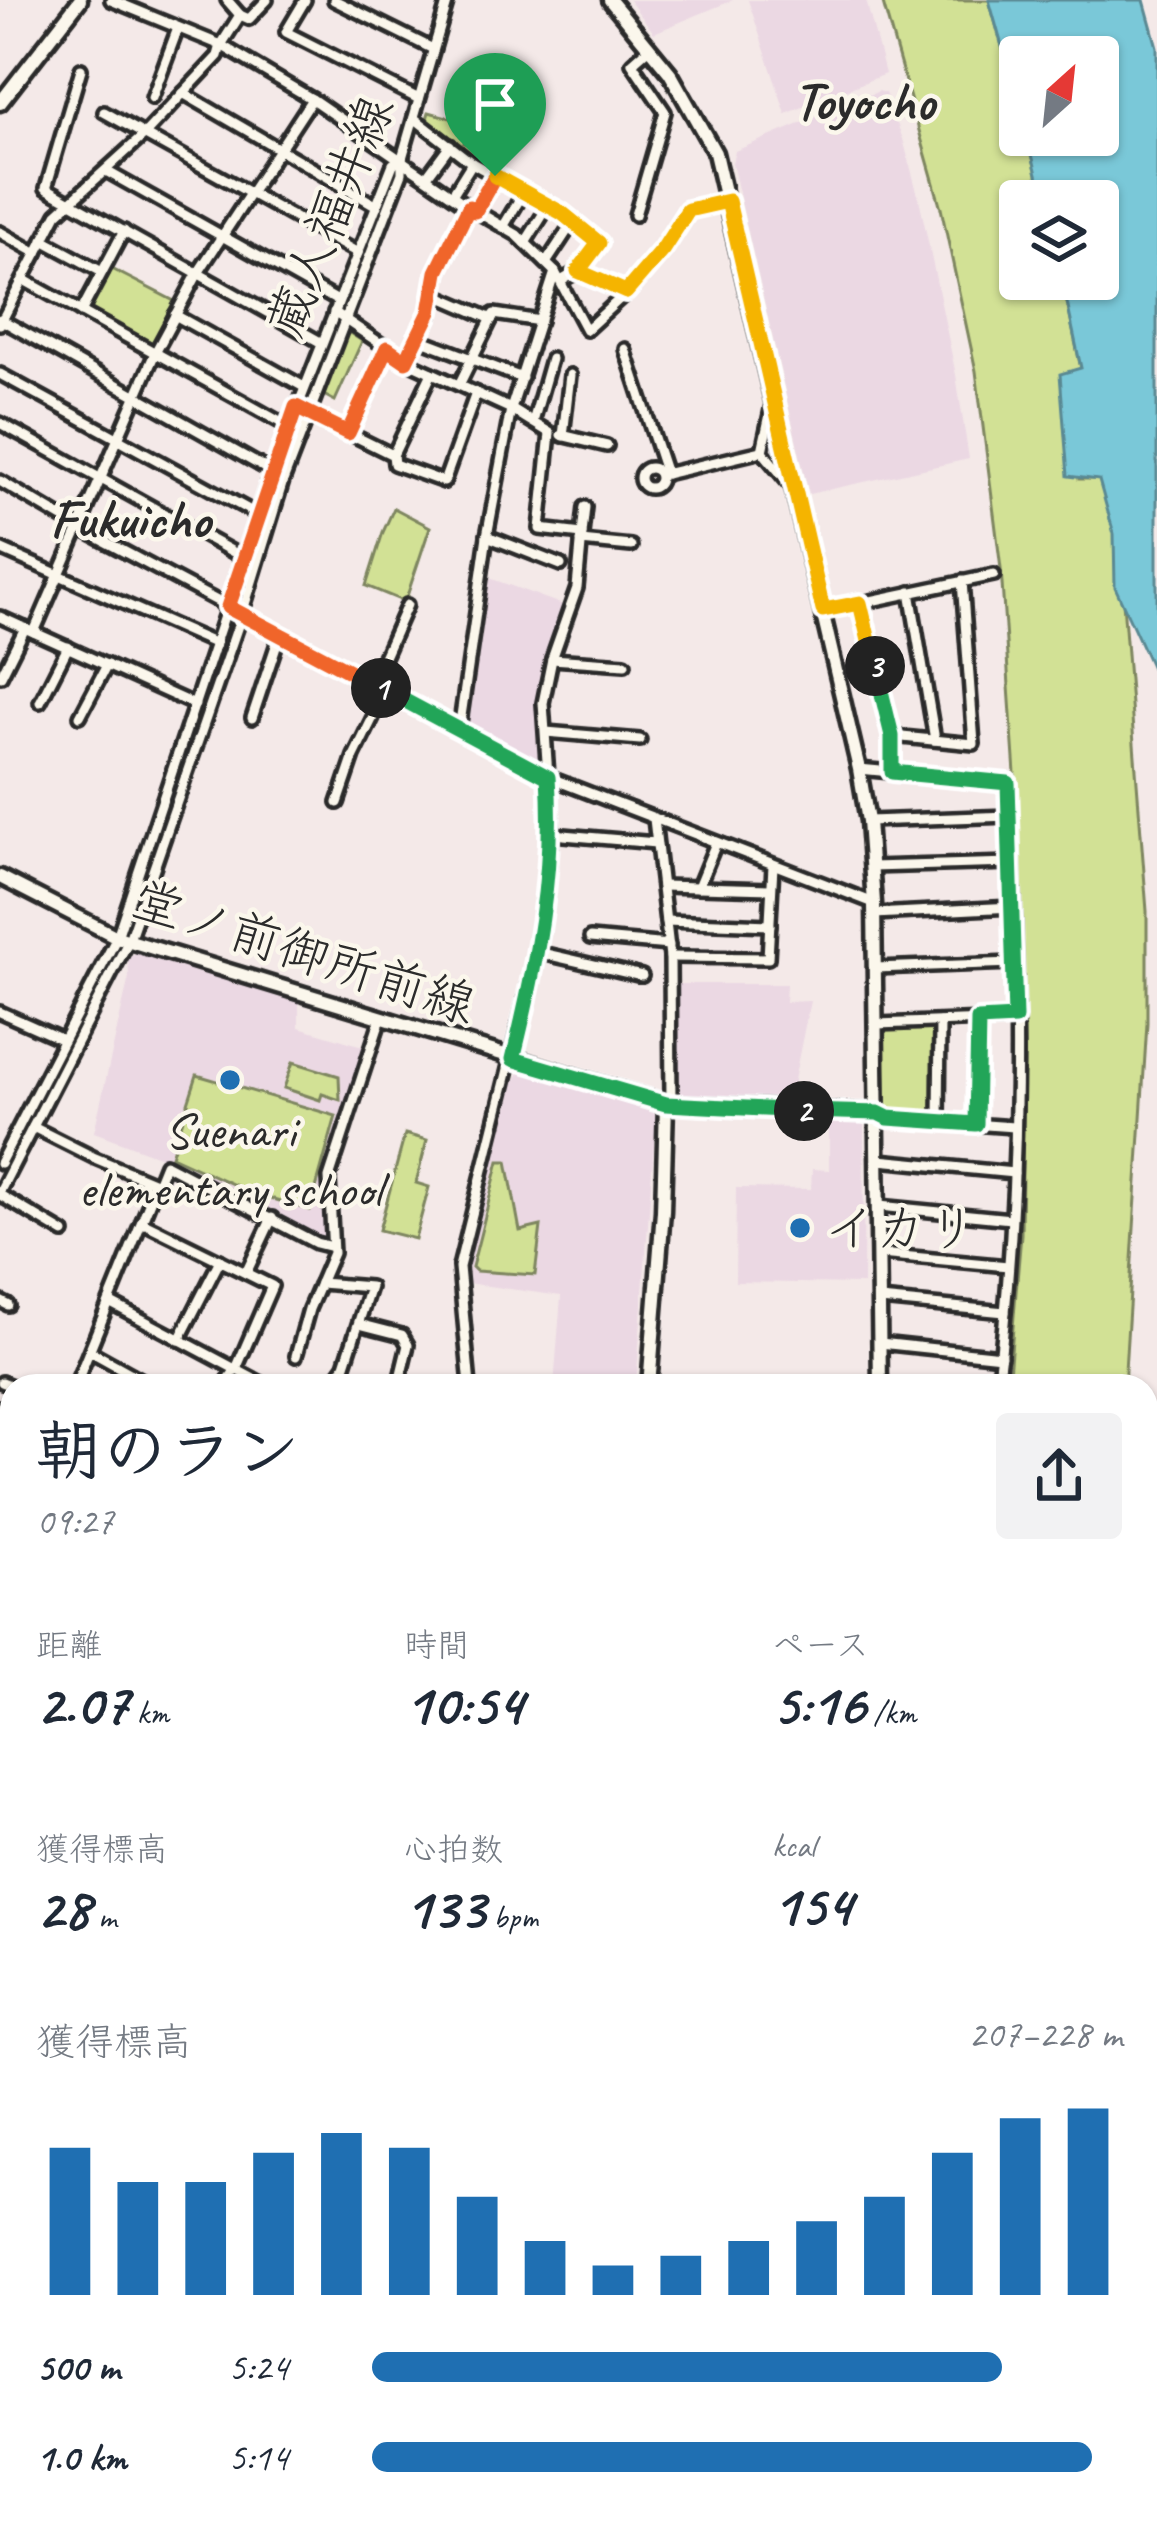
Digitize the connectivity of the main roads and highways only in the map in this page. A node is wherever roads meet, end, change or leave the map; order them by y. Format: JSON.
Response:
{"nodes":[{"id":1,"x":80,"y":0,"type":"edge"},
{"id":2,"x":610,"y":0,"type":"edge"},
{"id":3,"x":0,"y":103,"type":"edge"},
{"id":4,"x":1,"y":881,"type":"edge"},
{"id":5,"x":668,"y":1104,"type":"junction"},
{"id":6,"x":878,"y":1113,"type":"junction"},
{"id":7,"x":650,"y":1374,"type":"edge"},
{"id":8,"x":880,"y":1374,"type":"edge"}],
"edges":[{"from":1,"to":3,"type":"main road"},
{"from":2,"to":6,"type":"main road"},
{"from":4,"to":5,"type":"main road","name":"堂ノ前御所前線"},
{"from":5,"to":6,"type":"main road","name":"堂ノ前御所前線"},
{"from":5,"to":7,"type":"main road"},
{"from":6,"to":8,"type":"main road"}]}
